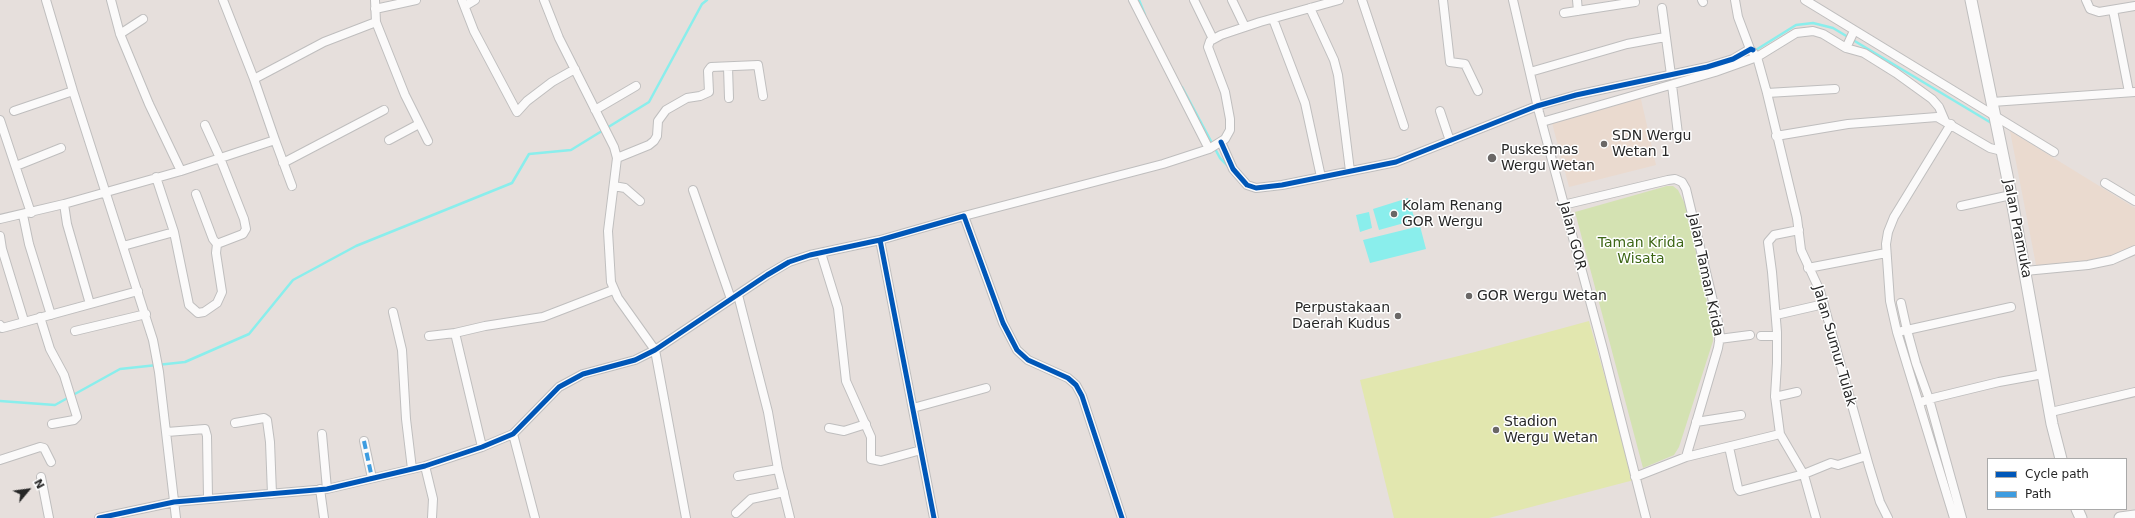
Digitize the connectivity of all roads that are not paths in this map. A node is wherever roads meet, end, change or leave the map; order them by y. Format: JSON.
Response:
{"nodes":[{"id":1,"x":46,"y":0,"type":"edge"},
{"id":2,"x":112,"y":0,"type":"edge"},
{"id":3,"x":223,"y":0,"type":"edge"},
{"id":4,"x":375,"y":0,"type":"edge"},
{"id":5,"x":416,"y":0,"type":"edge"},
{"id":6,"x":475,"y":0,"type":"edge"},
{"id":7,"x":544,"y":0,"type":"edge"},
{"id":8,"x":1133,"y":0,"type":"edge"},
{"id":9,"x":1194,"y":0,"type":"edge"},
{"id":10,"x":1232,"y":0,"type":"edge"},
{"id":11,"x":1339,"y":0,"type":"edge"},
{"id":12,"x":1362,"y":0,"type":"edge"},
{"id":13,"x":1443,"y":0,"type":"edge"},
{"id":14,"x":1513,"y":0,"type":"edge"},
{"id":15,"x":1577,"y":0,"type":"edge"},
{"id":16,"x":1735,"y":0,"type":"edge"},
{"id":17,"x":1805,"y":0,"type":"edge"},
{"id":18,"x":1971,"y":0,"type":"edge"},
{"id":19,"x":2086,"y":0,"type":"edge"},
{"id":20,"x":1635,"y":2,"type":"dead end"},
{"id":21,"x":464,"y":3,"type":"edge"},
{"id":22,"x":2135,"y":6,"type":"edge"},
{"id":23,"x":1310,"y":8,"type":"junction"},
{"id":24,"x":1662,"y":8,"type":"dead end"},
{"id":25,"x":375,"y":9,"type":"junction"},
{"id":26,"x":2113,"y":10,"type":"junction"},
{"id":27,"x":1578,"y":11,"type":"junction"},
{"id":28,"x":1564,"y":13,"type":"dead end"},
{"id":29,"x":144,"y":19,"type":"dead end"},
{"id":30,"x":1273,"y":19,"type":"junction"},
{"id":31,"x":376,"y":22,"type":"junction"},
{"id":32,"x":1245,"y":27,"type":"junction"},
{"id":33,"x":1853,"y":33,"type":"junction"},
{"id":34,"x":120,"y":34,"type":"junction"},
{"id":35,"x":1665,"y":37,"type":"junction"},
{"id":36,"x":1213,"y":39,"type":"junction"},
{"id":37,"x":1846,"y":46,"type":"junction"},
{"id":38,"x":1754,"y":53,"type":"junction"},
{"id":39,"x":728,"y":67,"type":"junction"},
{"id":40,"x":575,"y":69,"type":"junction"},
{"id":41,"x":1530,"y":72,"type":"junction"},
{"id":42,"x":1670,"y":75,"type":"junction"},
{"id":43,"x":254,"y":79,"type":"junction"},
{"id":44,"x":1672,"y":85,"type":"junction"},
{"id":45,"x":636,"y":86,"type":"dead end"},
{"id":46,"x":1835,"y":89,"type":"dead end"},
{"id":47,"x":73,"y":91,"type":"junction"},
{"id":48,"x":1478,"y":92,"type":"dead end"},
{"id":49,"x":2132,"y":92,"type":"edge"},
{"id":50,"x":1767,"y":93,"type":"junction"},
{"id":51,"x":762,"y":96,"type":"dead end"},
{"id":52,"x":730,"y":98,"type":"dead end"},
{"id":53,"x":1992,"y":102,"type":"junction"},
{"id":54,"x":1538,"y":109,"type":"junction"},
{"id":55,"x":384,"y":110,"type":"dead end"},
{"id":56,"x":595,"y":110,"type":"junction"},
{"id":57,"x":14,"y":111,"type":"dead end"},
{"id":58,"x":1440,"y":111,"type":"dead end"},
{"id":59,"x":1994,"y":115,"type":"junction"},
{"id":60,"x":0,"y":120,"type":"edge"},
{"id":61,"x":1542,"y":122,"type":"junction"},
{"id":62,"x":205,"y":124,"type":"dead end"},
{"id":63,"x":419,"y":124,"type":"junction"},
{"id":64,"x":1952,"y":125,"type":"junction"},
{"id":65,"x":1404,"y":126,"type":"dead end"},
{"id":66,"x":1678,"y":134,"type":"dead end"},
{"id":67,"x":1776,"y":136,"type":"junction"},
{"id":68,"x":275,"y":140,"type":"junction"},
{"id":69,"x":389,"y":140,"type":"dead end"},
{"id":70,"x":428,"y":141,"type":"dead end"},
{"id":71,"x":1450,"y":141,"type":"junction"},
{"id":72,"x":1215,"y":146,"type":"junction"},
{"id":73,"x":61,"y":148,"type":"dead end"},
{"id":74,"x":2002,"y":151,"type":"junction"},
{"id":75,"x":2054,"y":152,"type":"dead end"},
{"id":76,"x":220,"y":158,"type":"junction"},
{"id":77,"x":617,"y":158,"type":"junction"},
{"id":78,"x":283,"y":163,"type":"junction"},
{"id":79,"x":16,"y":166,"type":"junction"},
{"id":80,"x":181,"y":171,"type":"junction"},
{"id":81,"x":1350,"y":172,"type":"junction"},
{"id":82,"x":156,"y":177,"type":"junction"},
{"id":83,"x":1321,"y":177,"type":"junction"},
{"id":84,"x":2105,"y":183,"type":"dead end"},
{"id":85,"x":292,"y":186,"type":"dead end"},
{"id":86,"x":614,"y":186,"type":"junction"},
{"id":87,"x":106,"y":190,"type":"junction"},
{"id":88,"x":693,"y":190,"type":"dead end"},
{"id":89,"x":196,"y":194,"type":"dead end"},
{"id":90,"x":2011,"y":195,"type":"junction"},
{"id":91,"x":640,"y":201,"type":"dead end"},
{"id":92,"x":2135,"y":202,"type":"edge"},
{"id":93,"x":64,"y":204,"type":"junction"},
{"id":94,"x":1564,"y":205,"type":"junction"},
{"id":95,"x":1960,"y":206,"type":"dead end"},
{"id":96,"x":27,"y":214,"type":"junction"},
{"id":97,"x":964,"y":216,"type":"junction"},
{"id":98,"x":0,"y":219,"type":"edge"},
{"id":99,"x":1799,"y":230,"type":"junction"},
{"id":100,"x":174,"y":232,"type":"junction"},
{"id":101,"x":0,"y":236,"type":"edge"},
{"id":102,"x":880,"y":240,"type":"junction"},
{"id":103,"x":217,"y":244,"type":"junction"},
{"id":104,"x":123,"y":246,"type":"junction"},
{"id":105,"x":2135,"y":252,"type":"edge"},
{"id":106,"x":822,"y":253,"type":"junction"},
{"id":107,"x":1886,"y":253,"type":"junction"},
{"id":108,"x":1808,"y":268,"type":"junction"},
{"id":109,"x":2025,"y":272,"type":"junction"},
{"id":110,"x":613,"y":290,"type":"junction"},
{"id":111,"x":138,"y":291,"type":"junction"},
{"id":112,"x":734,"y":297,"type":"junction"},
{"id":113,"x":1902,"y":302,"type":"dead end"},
{"id":114,"x":90,"y":304,"type":"junction"},
{"id":115,"x":1824,"y":304,"type":"junction"},
{"id":116,"x":2011,"y":308,"type":"dead end"},
{"id":117,"x":393,"y":312,"type":"dead end"},
{"id":118,"x":146,"y":314,"type":"junction"},
{"id":119,"x":51,"y":315,"type":"junction"},
{"id":120,"x":1776,"y":315,"type":"junction"},
{"id":121,"x":40,"y":317,"type":"junction"},
{"id":122,"x":24,"y":321,"type":"junction"},
{"id":123,"x":0,"y":325,"type":"edge"},
{"id":124,"x":75,"y":331,"type":"dead end"},
{"id":125,"x":1902,"y":331,"type":"junction"},
{"id":126,"x":455,"y":333,"type":"junction"},
{"id":127,"x":1750,"y":335,"type":"dead end"},
{"id":128,"x":429,"y":336,"type":"dead end"},
{"id":129,"x":1760,"y":336,"type":"dead end"},
{"id":130,"x":1777,"y":336,"type":"junction"},
{"id":131,"x":1719,"y":339,"type":"junction"},
{"id":132,"x":655,"y":350,"type":"junction"},
{"id":133,"x":2043,"y":374,"type":"junction"},
{"id":134,"x":986,"y":388,"type":"dead end"},
{"id":135,"x":1797,"y":392,"type":"dead end"},
{"id":136,"x":2135,"y":392,"type":"edge"},
{"id":137,"x":1775,"y":397,"type":"junction"},
{"id":138,"x":1924,"y":401,"type":"junction"},
{"id":139,"x":913,"y":408,"type":"junction"},
{"id":140,"x":2051,"y":412,"type":"junction"},
{"id":141,"x":1741,"y":415,"type":"dead end"},
{"id":142,"x":1696,"y":422,"type":"junction"},
{"id":143,"x":235,"y":423,"type":"dead end"},
{"id":144,"x":52,"y":424,"type":"dead end"},
{"id":145,"x":866,"y":424,"type":"junction"},
{"id":146,"x":829,"y":428,"type":"dead end"},
{"id":147,"x":167,"y":432,"type":"junction"},
{"id":148,"x":322,"y":434,"type":"dead end"},
{"id":149,"x":513,"y":434,"type":"junction"},
{"id":150,"x":1780,"y":434,"type":"junction"},
{"id":151,"x":364,"y":441,"type":"dead end"},
{"id":152,"x":482,"y":447,"type":"junction"},
{"id":153,"x":1729,"y":447,"type":"junction"},
{"id":154,"x":921,"y":450,"type":"junction"},
{"id":155,"x":1866,"y":456,"type":"junction"},
{"id":156,"x":1686,"y":457,"type":"junction"},
{"id":157,"x":2061,"y":458,"type":"edge"},
{"id":158,"x":0,"y":460,"type":"edge"},
{"id":159,"x":51,"y":462,"type":"dead end"},
{"id":160,"x":425,"y":466,"type":"junction"},
{"id":161,"x":412,"y":468,"type":"junction"},
{"id":162,"x":778,"y":469,"type":"junction"},
{"id":163,"x":1804,"y":474,"type":"junction"},
{"id":164,"x":738,"y":476,"type":"dead end"},
{"id":165,"x":41,"y":477,"type":"dead end"},
{"id":166,"x":1636,"y":477,"type":"junction"},
{"id":167,"x":372,"y":478,"type":"junction"},
{"id":168,"x":323,"y":489,"type":"junction"},
{"id":169,"x":784,"y":492,"type":"junction"},
{"id":170,"x":272,"y":494,"type":"junction"},
{"id":171,"x":208,"y":498,"type":"junction"},
{"id":172,"x":174,"y":502,"type":"junction"},
{"id":173,"x":736,"y":512,"type":"dead end"},
{"id":174,"x":2135,"y":516,"type":"edge"},
{"id":175,"x":49,"y":518,"type":"edge"},
{"id":176,"x":99,"y":518,"type":"edge"},
{"id":177,"x":176,"y":518,"type":"edge"},
{"id":178,"x":324,"y":518,"type":"edge"},
{"id":179,"x":432,"y":518,"type":"edge"},
{"id":180,"x":534,"y":518,"type":"edge"},
{"id":181,"x":686,"y":518,"type":"edge"},
{"id":182,"x":790,"y":518,"type":"edge"},
{"id":183,"x":934,"y":518,"type":"edge"},
{"id":184,"x":1122,"y":518,"type":"edge"},
{"id":185,"x":1646,"y":518,"type":"edge"},
{"id":186,"x":1816,"y":518,"type":"edge"},
{"id":187,"x":1888,"y":518,"type":"edge"},
{"id":188,"x":1954,"y":518,"type":"edge"},
{"id":189,"x":1962,"y":518,"type":"edge"},
{"id":190,"x":2120,"y":518,"type":"edge"}],
"edges":[{"from":1,"to":47,"type":"street"},
{"from":2,"to":34,"type":"street"},
{"from":3,"to":43,"type":"street"},
{"from":4,"to":25,"type":"street"},
{"from":5,"to":25,"type":"street"},
{"from":6,"to":21,"type":"street"},
{"from":7,"to":40,"type":"street"},
{"from":8,"to":72,"type":"street"},
{"from":9,"to":36,"type":"street"},
{"from":10,"to":32,"type":"street"},
{"from":11,"to":23,"type":"street"},
{"from":12,"to":65,"type":"street"},
{"from":13,"to":48,"type":"street"},
{"from":14,"to":41,"type":"street","name":"Jalan GOR"},
{"from":15,"to":27,"type":"street"},
{"from":16,"to":38,"type":"street","name":"Jalan Sumur Tulak"},
{"from":17,"to":33,"type":"street"},
{"from":18,"to":53,"type":"main road","name":"Jalan Pramuka"},
{"from":19,"to":26,"type":"street"},
{"from":20,"to":27,"type":"street"},
{"from":21,"to":40,"type":"street"},
{"from":22,"to":26,"type":"street"},
{"from":23,"to":30,"type":"street"},
{"from":23,"to":81,"type":"street"},
{"from":24,"to":35,"type":"street"},
{"from":25,"to":31,"type":"street"},
{"from":26,"to":49,"type":"street"},
{"from":27,"to":28,"type":"street"},
{"from":29,"to":34,"type":"street"},
{"from":30,"to":32,"type":"street"},
{"from":30,"to":83,"type":"street"},
{"from":31,"to":43,"type":"street"},
{"from":31,"to":63,"type":"street"},
{"from":32,"to":36,"type":"street"},
{"from":33,"to":37,"type":"street"},
{"from":33,"to":59,"type":"street"},
{"from":34,"to":80,"type":"street"},
{"from":35,"to":41,"type":"street"},
{"from":35,"to":42,"type":"street"},
{"from":36,"to":72,"type":"street"},
{"from":37,"to":38,"type":"street"},
{"from":37,"to":64,"type":"street"},
{"from":38,"to":42,"type":"street"},
{"from":38,"to":44,"type":"street"},
{"from":38,"to":50,"type":"street","name":"Jalan Sumur Tulak"},
{"from":39,"to":51,"type":"street"},
{"from":39,"to":52,"type":"street"},
{"from":39,"to":77,"type":"street"},
{"from":40,"to":56,"type":"street"},
{"from":41,"to":54,"type":"street","name":"Jalan GOR"},
{"from":42,"to":54,"type":"street"},
{"from":43,"to":68,"type":"street"},
{"from":44,"to":61,"type":"street"},
{"from":44,"to":66,"type":"street"},
{"from":45,"to":56,"type":"street"},
{"from":46,"to":50,"type":"street"},
{"from":47,"to":57,"type":"street"},
{"from":47,"to":87,"type":"street"},
{"from":49,"to":53,"type":"street"},
{"from":50,"to":67,"type":"street","name":"Jalan Sumur Tulak"},
{"from":53,"to":59,"type":"main road","name":"Jalan Pramuka"},
{"from":54,"to":61,"type":"street","name":"Jalan GOR"},
{"from":54,"to":71,"type":"street"},
{"from":55,"to":78,"type":"street"},
{"from":56,"to":77,"type":"street"},
{"from":58,"to":71,"type":"street"},
{"from":59,"to":74,"type":"main road","name":"Jalan Pramuka"},
{"from":59,"to":75,"type":"street"},
{"from":60,"to":79,"type":"street"},
{"from":61,"to":94,"type":"street","name":"Jalan GOR"},
{"from":62,"to":76,"type":"street"},
{"from":63,"to":69,"type":"street"},
{"from":63,"to":70,"type":"street"},
{"from":64,"to":67,"type":"street"},
{"from":64,"to":74,"type":"street"},
{"from":64,"to":107,"type":"street"},
{"from":67,"to":99,"type":"street","name":"Jalan Sumur Tulak"},
{"from":68,"to":76,"type":"street"},
{"from":68,"to":78,"type":"street"},
{"from":71,"to":81,"type":"street"},
{"from":72,"to":83,"type":"street"},
{"from":72,"to":97,"type":"street"},
{"from":73,"to":79,"type":"street"},
{"from":74,"to":90,"type":"main road","name":"Jalan Pramuka"},
{"from":76,"to":80,"type":"street"},
{"from":76,"to":103,"type":"street"},
{"from":77,"to":86,"type":"street"},
{"from":78,"to":85,"type":"street"},
{"from":79,"to":96,"type":"street"},
{"from":80,"to":82,"type":"street"},
{"from":81,"to":83,"type":"street"},
{"from":82,"to":87,"type":"street"},
{"from":82,"to":100,"type":"street"},
{"from":84,"to":92,"type":"street"},
{"from":86,"to":91,"type":"street"},
{"from":86,"to":110,"type":"street"},
{"from":87,"to":93,"type":"street"},
{"from":87,"to":104,"type":"street"},
{"from":88,"to":112,"type":"street"},
{"from":89,"to":103,"type":"street"},
{"from":90,"to":95,"type":"street"},
{"from":90,"to":109,"type":"main road","name":"Jalan Pramuka"},
{"from":93,"to":96,"type":"street"},
{"from":93,"to":114,"type":"street"},
{"from":94,"to":131,"type":"street","name":"Jalan Taman Krida"},
{"from":94,"to":166,"type":"street","name":"Jalan GOR"},
{"from":96,"to":98,"type":"street"},
{"from":96,"to":119,"type":"street"},
{"from":97,"to":102,"type":"street"},
{"from":97,"to":184,"type":"street"},
{"from":99,"to":108,"type":"street","name":"Jalan Sumur Tulak"},
{"from":99,"to":120,"type":"street"},
{"from":100,"to":103,"type":"street"},
{"from":100,"to":104,"type":"street"},
{"from":101,"to":122,"type":"street"},
{"from":102,"to":106,"type":"street"},
{"from":102,"to":139,"type":"street"},
{"from":104,"to":111,"type":"street"},
{"from":105,"to":109,"type":"street"},
{"from":106,"to":112,"type":"street"},
{"from":106,"to":145,"type":"street"},
{"from":107,"to":108,"type":"street"},
{"from":107,"to":125,"type":"street"},
{"from":108,"to":115,"type":"street","name":"Jalan Sumur Tulak"},
{"from":109,"to":133,"type":"main road","name":"Jalan Pramuka"},
{"from":110,"to":126,"type":"street"},
{"from":110,"to":132,"type":"street"},
{"from":111,"to":114,"type":"street"},
{"from":111,"to":118,"type":"street"},
{"from":112,"to":132,"type":"street"},
{"from":112,"to":162,"type":"street"},
{"from":113,"to":125,"type":"street"},
{"from":114,"to":119,"type":"street"},
{"from":115,"to":120,"type":"street"},
{"from":115,"to":155,"type":"street","name":"Jalan Sumur Tulak"},
{"from":116,"to":125,"type":"street"},
{"from":117,"to":161,"type":"street"},
{"from":118,"to":124,"type":"street"},
{"from":118,"to":147,"type":"street"},
{"from":119,"to":121,"type":"street"},
{"from":120,"to":130,"type":"street"},
{"from":121,"to":122,"type":"street"},
{"from":121,"to":144,"type":"street"},
{"from":122,"to":123,"type":"street"},
{"from":125,"to":138,"type":"street"},
{"from":125,"to":138,"type":"street"},
{"from":126,"to":128,"type":"street"},
{"from":126,"to":152,"type":"street"},
{"from":127,"to":131,"type":"street"},
{"from":129,"to":130,"type":"street"},
{"from":130,"to":137,"type":"street"},
{"from":131,"to":142,"type":"street","name":"Jalan Taman Krida"},
{"from":132,"to":149,"type":"street"},
{"from":132,"to":181,"type":"street"},
{"from":133,"to":138,"type":"street"},
{"from":133,"to":140,"type":"main road","name":"Jalan Pramuka"},
{"from":134,"to":139,"type":"street"},
{"from":135,"to":137,"type":"street"},
{"from":136,"to":140,"type":"street"},
{"from":137,"to":150,"type":"street"},
{"from":138,"to":188,"type":"street"},
{"from":138,"to":189,"type":"street"},
{"from":139,"to":154,"type":"street"},
{"from":140,"to":157,"type":"main road","name":"Jalan Pramuka"},
{"from":141,"to":142,"type":"street"},
{"from":142,"to":156,"type":"street","name":"Jalan Taman Krida"},
{"from":143,"to":170,"type":"street"},
{"from":145,"to":146,"type":"street"},
{"from":145,"to":154,"type":"street"},
{"from":147,"to":171,"type":"street"},
{"from":147,"to":172,"type":"street"},
{"from":148,"to":168,"type":"street"},
{"from":149,"to":152,"type":"street"},
{"from":149,"to":180,"type":"street"},
{"from":150,"to":153,"type":"street"},
{"from":150,"to":163,"type":"street"},
{"from":151,"to":167,"type":"street"},
{"from":152,"to":160,"type":"street"},
{"from":153,"to":156,"type":"street"},
{"from":153,"to":163,"type":"street"},
{"from":154,"to":183,"type":"street"},
{"from":155,"to":163,"type":"street"},
{"from":155,"to":187,"type":"street","name":"Jalan Sumur Tulak"},
{"from":156,"to":166,"type":"street"},
{"from":158,"to":159,"type":"street"},
{"from":160,"to":161,"type":"street"},
{"from":160,"to":179,"type":"street"},
{"from":161,"to":167,"type":"street"},
{"from":162,"to":164,"type":"street"},
{"from":162,"to":169,"type":"street"},
{"from":163,"to":186,"type":"street"},
{"from":165,"to":175,"type":"street"},
{"from":166,"to":185,"type":"street","name":"Jalan GOR"},
{"from":167,"to":168,"type":"street"},
{"from":168,"to":170,"type":"street"},
{"from":168,"to":178,"type":"street"},
{"from":169,"to":173,"type":"street"},
{"from":169,"to":182,"type":"street"},
{"from":170,"to":171,"type":"street"},
{"from":171,"to":172,"type":"street"},
{"from":172,"to":176,"type":"street"},
{"from":172,"to":177,"type":"street"},
{"from":174,"to":190,"type":"main road"}]}
